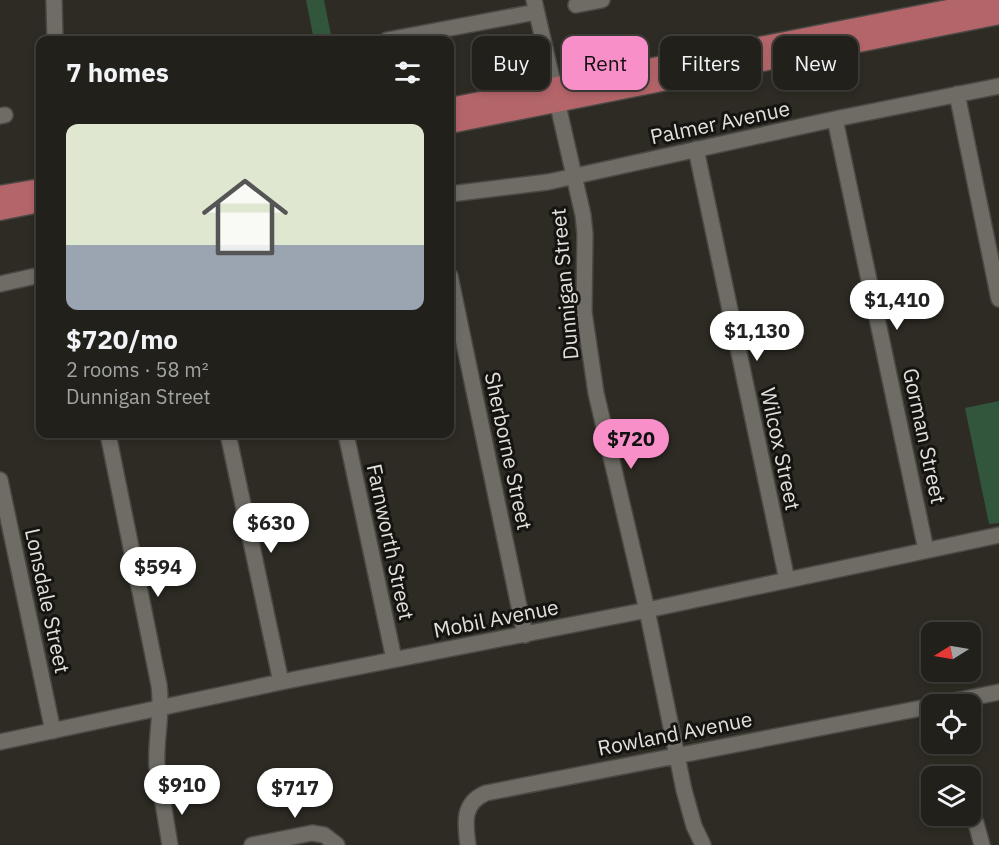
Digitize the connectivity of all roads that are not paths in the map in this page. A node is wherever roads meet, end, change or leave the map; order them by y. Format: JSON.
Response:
{"nodes":[{"id":1,"x":54,"y":0,"type":"edge"},
{"id":2,"x":602,"y":0,"type":"edge"},
{"id":3,"x":994,"y":0,"type":"edge"},
{"id":4,"x":576,"y":5,"type":"dead end"},
{"id":5,"x":535,"y":6,"type":"edge"},
{"id":6,"x":946,"y":12,"type":"edge"},
{"id":7,"x":999,"y":15,"type":"edge"},
{"id":8,"x":55,"y":36,"type":"edge"},
{"id":9,"x":404,"y":36,"type":"edge"},
{"id":10,"x":999,"y":86,"type":"edge"},
{"id":11,"x":957,"y":94,"type":"junction"},
{"id":12,"x":555,"y":95,"type":"junction"},
{"id":13,"x":454,"y":107,"type":"edge"},
{"id":14,"x":835,"y":119,"type":"junction"},
{"id":15,"x":454,"y":123,"type":"edge"},
{"id":16,"x":696,"y":149,"type":"junction"},
{"id":17,"x":573,"y":176,"type":"junction"},
{"id":18,"x":36,"y":189,"type":"edge"},
{"id":19,"x":454,"y":194,"type":"edge"},
{"id":20,"x":0,"y":195,"type":"edge"},
{"id":21,"x":36,"y":204,"type":"edge"},
{"id":22,"x":0,"y":211,"type":"edge"},
{"id":23,"x":993,"y":238,"type":"edge"},
{"id":24,"x":36,"y":276,"type":"edge"},
{"id":25,"x":0,"y":284,"type":"edge"},
{"id":26,"x":454,"y":295,"type":"edge"},
{"id":27,"x":999,"y":299,"type":"edge"},
{"id":28,"x":109,"y":438,"type":"edge"},
{"id":29,"x":229,"y":438,"type":"edge"},
{"id":30,"x":347,"y":438,"type":"edge"},
{"id":31,"x":0,"y":480,"type":"edge"},
{"id":32,"x":999,"y":535,"type":"edge"},
{"id":33,"x":926,"y":550,"type":"junction"},
{"id":34,"x":787,"y":580,"type":"junction"},
{"id":35,"x":647,"y":610,"type":"junction"},
{"id":36,"x":525,"y":635,"type":"junction"},
{"id":37,"x":394,"y":659,"type":"junction"},
{"id":38,"x":281,"y":682,"type":"junction"},
{"id":39,"x":999,"y":692,"type":"edge"},
{"id":40,"x":981,"y":696,"type":"edge"},
{"id":41,"x":161,"y":707,"type":"junction"},
{"id":42,"x":921,"y":707,"type":"edge"},
{"id":43,"x":53,"y":731,"type":"junction"},
{"id":44,"x":0,"y":742,"type":"edge"},
{"id":45,"x":677,"y":755,"type":"junction"},
{"id":46,"x":156,"y":767,"type":"dead end"},
{"id":47,"x":161,"y":791,"type":"dead end"},
{"id":48,"x":977,"y":826,"type":"edge"},
{"id":49,"x":334,"y":842,"type":"edge"},
{"id":50,"x":170,"y":845,"type":"edge"},
{"id":51,"x":252,"y":845,"type":"edge"},
{"id":52,"x":468,"y":845,"type":"edge"},
{"id":53,"x":703,"y":845,"type":"edge"},
{"id":54,"x":982,"y":845,"type":"edge"}],
"edges":[{"from":1,"to":8,"type":"street"},
{"from":2,"to":4,"type":"street"},
{"from":3,"to":6,"type":"main road"},
{"from":5,"to":9,"type":"street"},
{"from":5,"to":12,"type":"street","name":"Dunnigan Street"},
{"from":6,"to":7,"type":"main road"},
{"from":6,"to":12,"type":"main road"},
{"from":10,"to":11,"type":"street","name":"Palmer Avenue"},
{"from":11,"to":14,"type":"street","name":"Palmer Avenue"},
{"from":11,"to":23,"type":"street"},
{"from":12,"to":13,"type":"main road"},
{"from":12,"to":15,"type":"main road"},
{"from":12,"to":17,"type":"street","name":"Dunnigan Street"},
{"from":14,"to":16,"type":"street","name":"Palmer Avenue"},
{"from":14,"to":33,"type":"street","name":"Gorman Street"},
{"from":16,"to":17,"type":"street","name":"Palmer Avenue"},
{"from":16,"to":34,"type":"street","name":"Wilcox Street"},
{"from":17,"to":19,"type":"street","name":"Palmer Avenue"},
{"from":17,"to":35,"type":"street","name":"Dunnigan Street"},
{"from":18,"to":20,"type":"main road"},
{"from":21,"to":22,"type":"main road"},
{"from":23,"to":27,"type":"street"},
{"from":24,"to":25,"type":"street"},
{"from":26,"to":36,"type":"street","name":"Sherborne Street"},
{"from":28,"to":41,"type":"street"},
{"from":29,"to":38,"type":"street"},
{"from":30,"to":37,"type":"street","name":"Farnworth Street"},
{"from":31,"to":43,"type":"street","name":"Lonsdale Street"},
{"from":32,"to":33,"type":"street","name":"Mobil Avenue"},
{"from":33,"to":34,"type":"street","name":"Mobil Avenue"},
{"from":34,"to":35,"type":"street","name":"Mobil Avenue"},
{"from":35,"to":36,"type":"street","name":"Mobil Avenue"},
{"from":35,"to":45,"type":"street","name":"Dunnigan Street"},
{"from":36,"to":37,"type":"street","name":"Mobil Avenue"},
{"from":37,"to":38,"type":"street","name":"Mobil Avenue"},
{"from":38,"to":41,"type":"street","name":"Mobil Avenue"},
{"from":39,"to":40,"type":"street","name":"Rowland Avenue"},
{"from":41,"to":43,"type":"street","name":"Mobil Avenue"},
{"from":41,"to":46,"type":"street"},
{"from":42,"to":45,"type":"street","name":"Rowland Avenue"},
{"from":43,"to":44,"type":"street","name":"Mobil Avenue"},
{"from":45,"to":52,"type":"street","name":"Rowland Avenue"},
{"from":45,"to":53,"type":"street","name":"Dunnigan Street"},
{"from":47,"to":50,"type":"street"},
{"from":48,"to":54,"type":"street"},
{"from":49,"to":51,"type":"street"}]}
